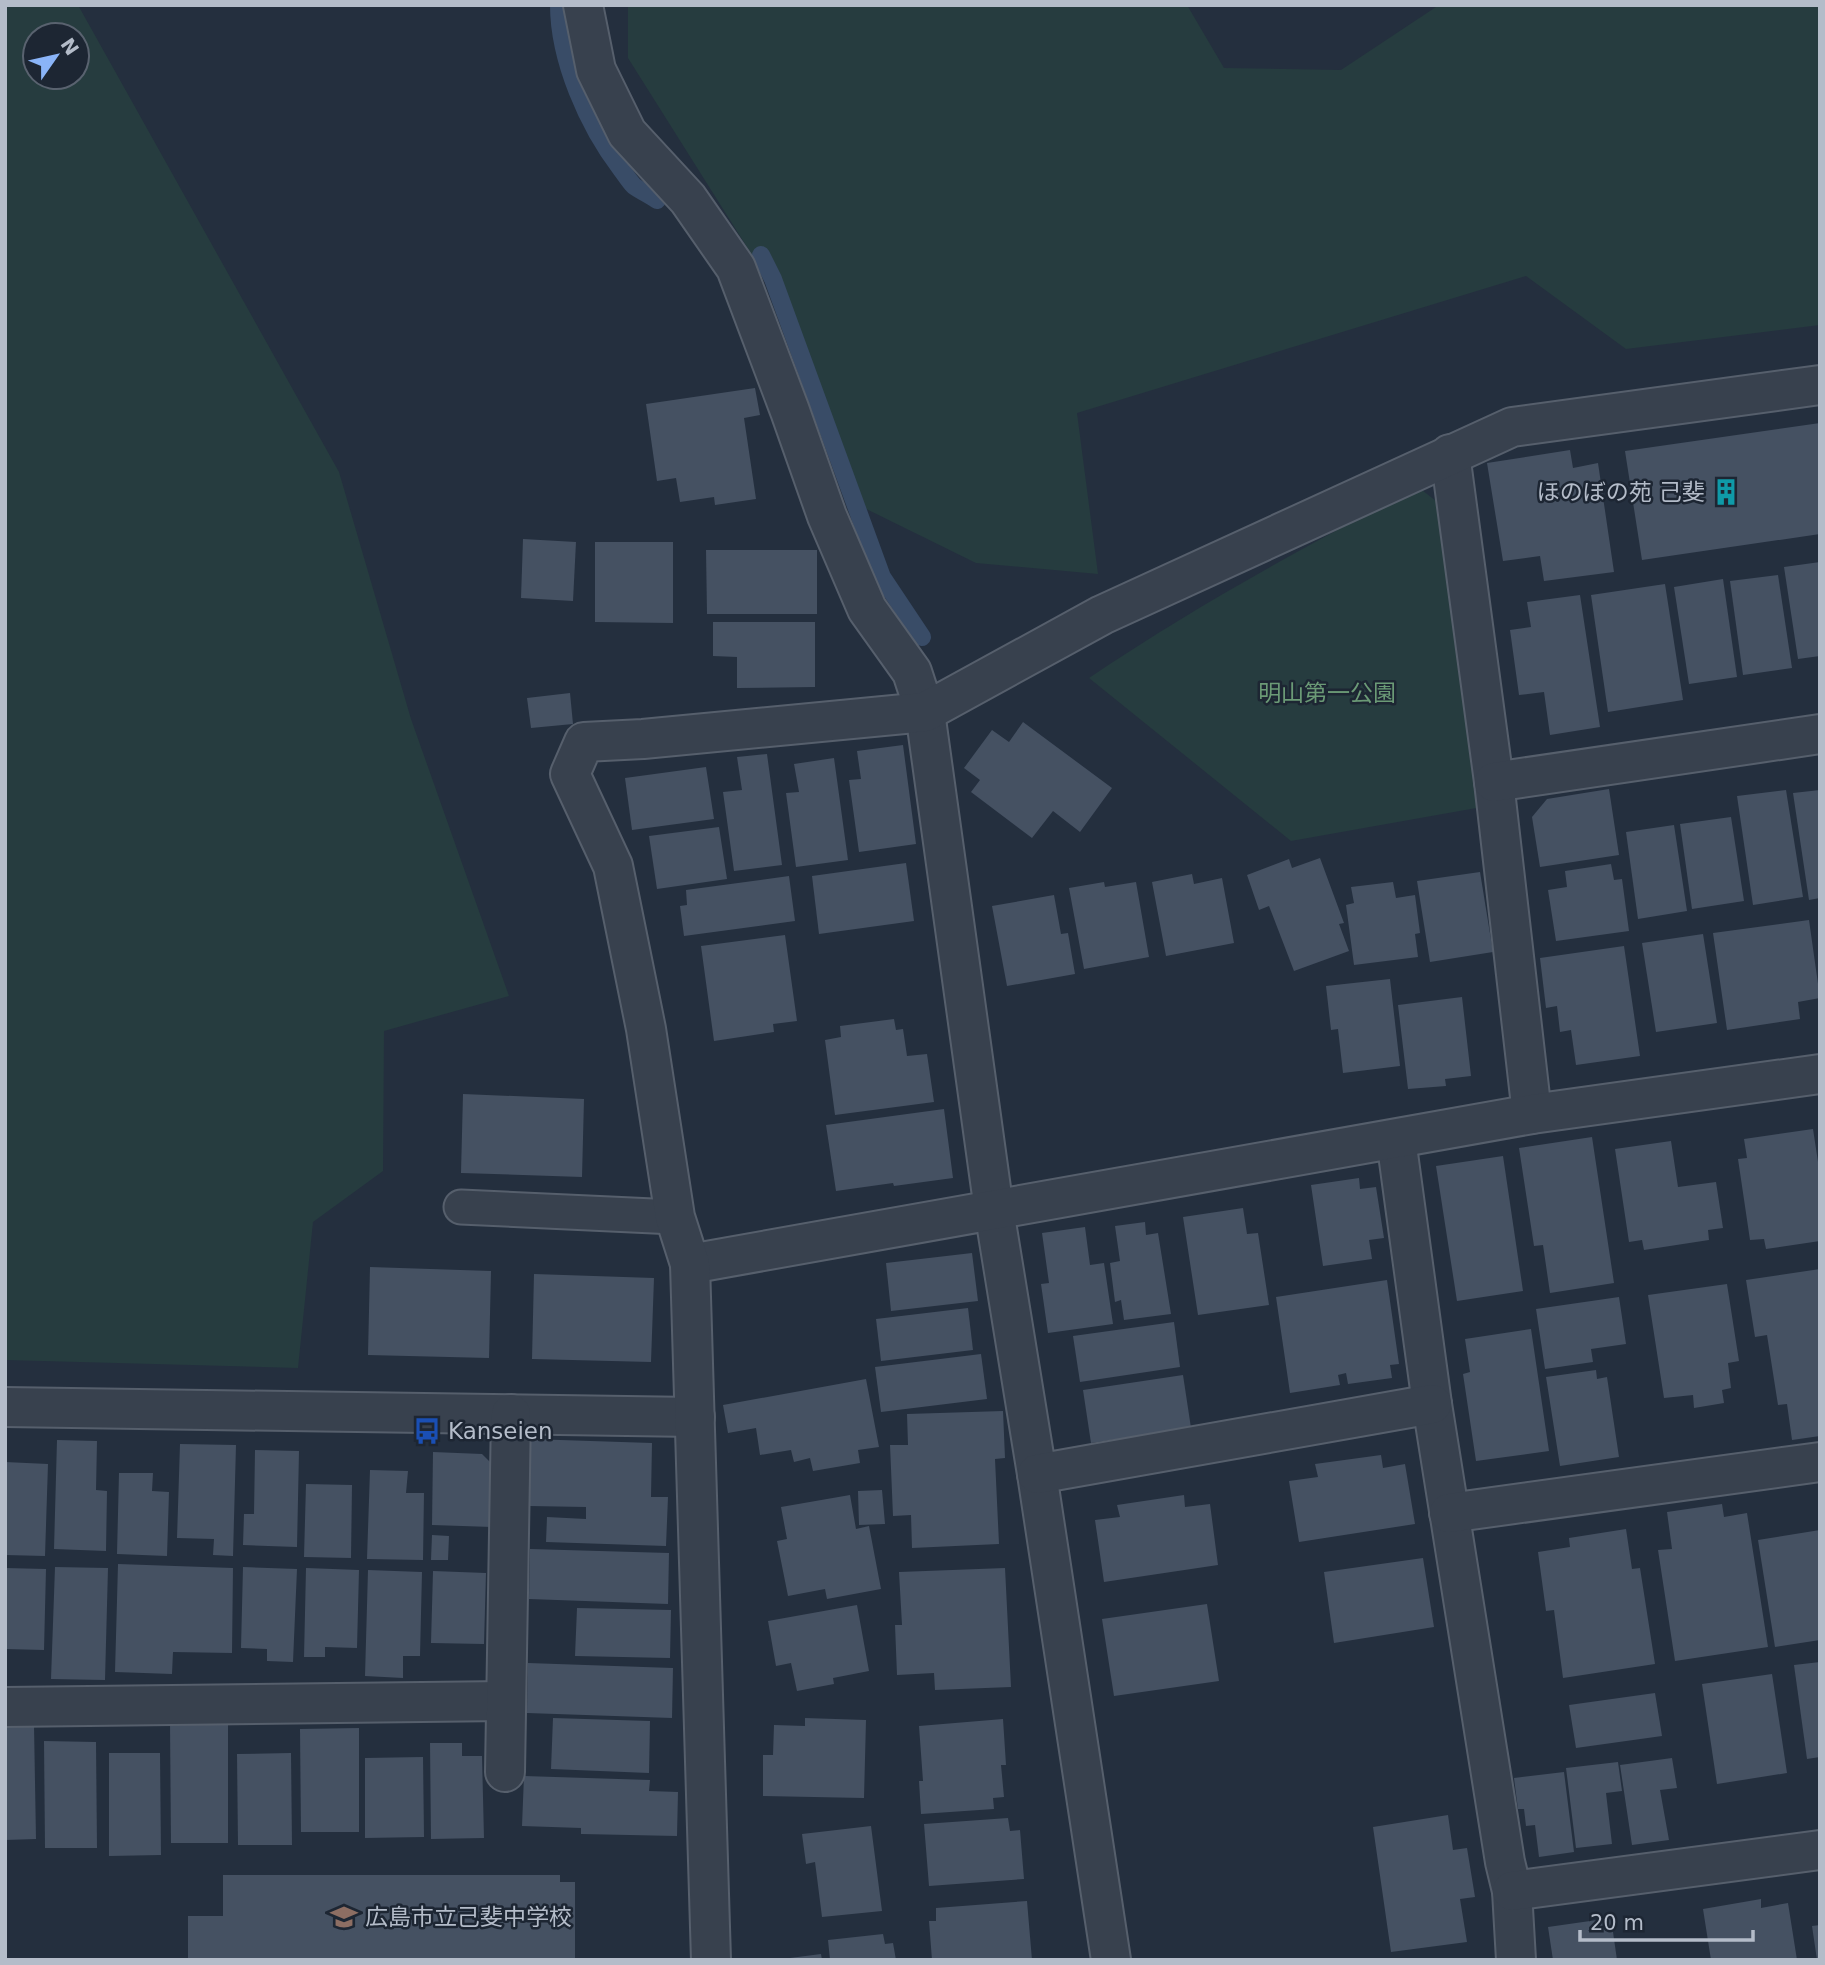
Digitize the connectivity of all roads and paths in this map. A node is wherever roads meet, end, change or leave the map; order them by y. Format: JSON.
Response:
{"nodes":[{"id":1,"x":583,"y":5,"type":"edge"},
{"id":2,"x":1820,"y":386,"type":"edge"},
{"id":3,"x":1450,"y":454,"type":"junction"},
{"id":4,"x":925,"y":712,"type":"junction"},
{"id":5,"x":1820,"y":734,"type":"edge"},
{"id":6,"x":1494,"y":782,"type":"junction"},
{"id":7,"x":1820,"y":1074,"type":"edge"},
{"id":8,"x":1532,"y":1114,"type":"junction"},
{"id":9,"x":1396,"y":1139,"type":"junction"},
{"id":10,"x":461,"y":1207,"type":"dead end"},
{"id":11,"x":994,"y":1210,"type":"junction"},
{"id":12,"x":675,"y":1217,"type":"junction"},
{"id":13,"x":690,"y":1264,"type":"junction"},
{"id":14,"x":1432,"y":1404,"type":"junction"},
{"id":15,"x":5,"y":1407,"type":"edge"},
{"id":16,"x":511,"y":1415,"type":"junction"},
{"id":17,"x":695,"y":1417,"type":"junction"},
{"id":18,"x":1820,"y":1462,"type":"edge"},
{"id":19,"x":1037,"y":1474,"type":"junction"},
{"id":20,"x":1449,"y":1513,"type":"junction"},
{"id":21,"x":506,"y":1701,"type":"junction"},
{"id":22,"x":5,"y":1707,"type":"edge"},
{"id":23,"x":506,"y":1772,"type":"dead end"},
{"id":24,"x":1820,"y":1850,"type":"edge"},
{"id":25,"x":1512,"y":1891,"type":"junction"},
{"id":26,"x":711,"y":1960,"type":"edge"},
{"id":27,"x":1111,"y":1960,"type":"edge"},
{"id":28,"x":1516,"y":1960,"type":"edge"}],
"edges":[{"from":1,"to":4,"type":"street"},
{"from":2,"to":3,"type":"street"},
{"from":3,"to":4,"type":"street"},
{"from":3,"to":6,"type":"street"},
{"from":4,"to":11,"type":"street"},
{"from":4,"to":12,"type":"street"},
{"from":5,"to":6,"type":"street"},
{"from":6,"to":8,"type":"street"},
{"from":7,"to":8,"type":"street"},
{"from":8,"to":9,"type":"street"},
{"from":9,"to":11,"type":"street"},
{"from":9,"to":14,"type":"street"},
{"from":10,"to":12,"type":"lane"},
{"from":11,"to":13,"type":"street"},
{"from":11,"to":19,"type":"street"},
{"from":12,"to":13,"type":"street"},
{"from":13,"to":17,"type":"street"},
{"from":14,"to":19,"type":"street"},
{"from":14,"to":20,"type":"street"},
{"from":15,"to":16,"type":"street"},
{"from":16,"to":17,"type":"street"},
{"from":16,"to":21,"type":"street"},
{"from":17,"to":26,"type":"street"},
{"from":18,"to":20,"type":"street"},
{"from":19,"to":27,"type":"street"},
{"from":20,"to":25,"type":"street"},
{"from":21,"to":22,"type":"street"},
{"from":21,"to":23,"type":"street"},
{"from":24,"to":25,"type":"street"},
{"from":25,"to":28,"type":"street"}]}
